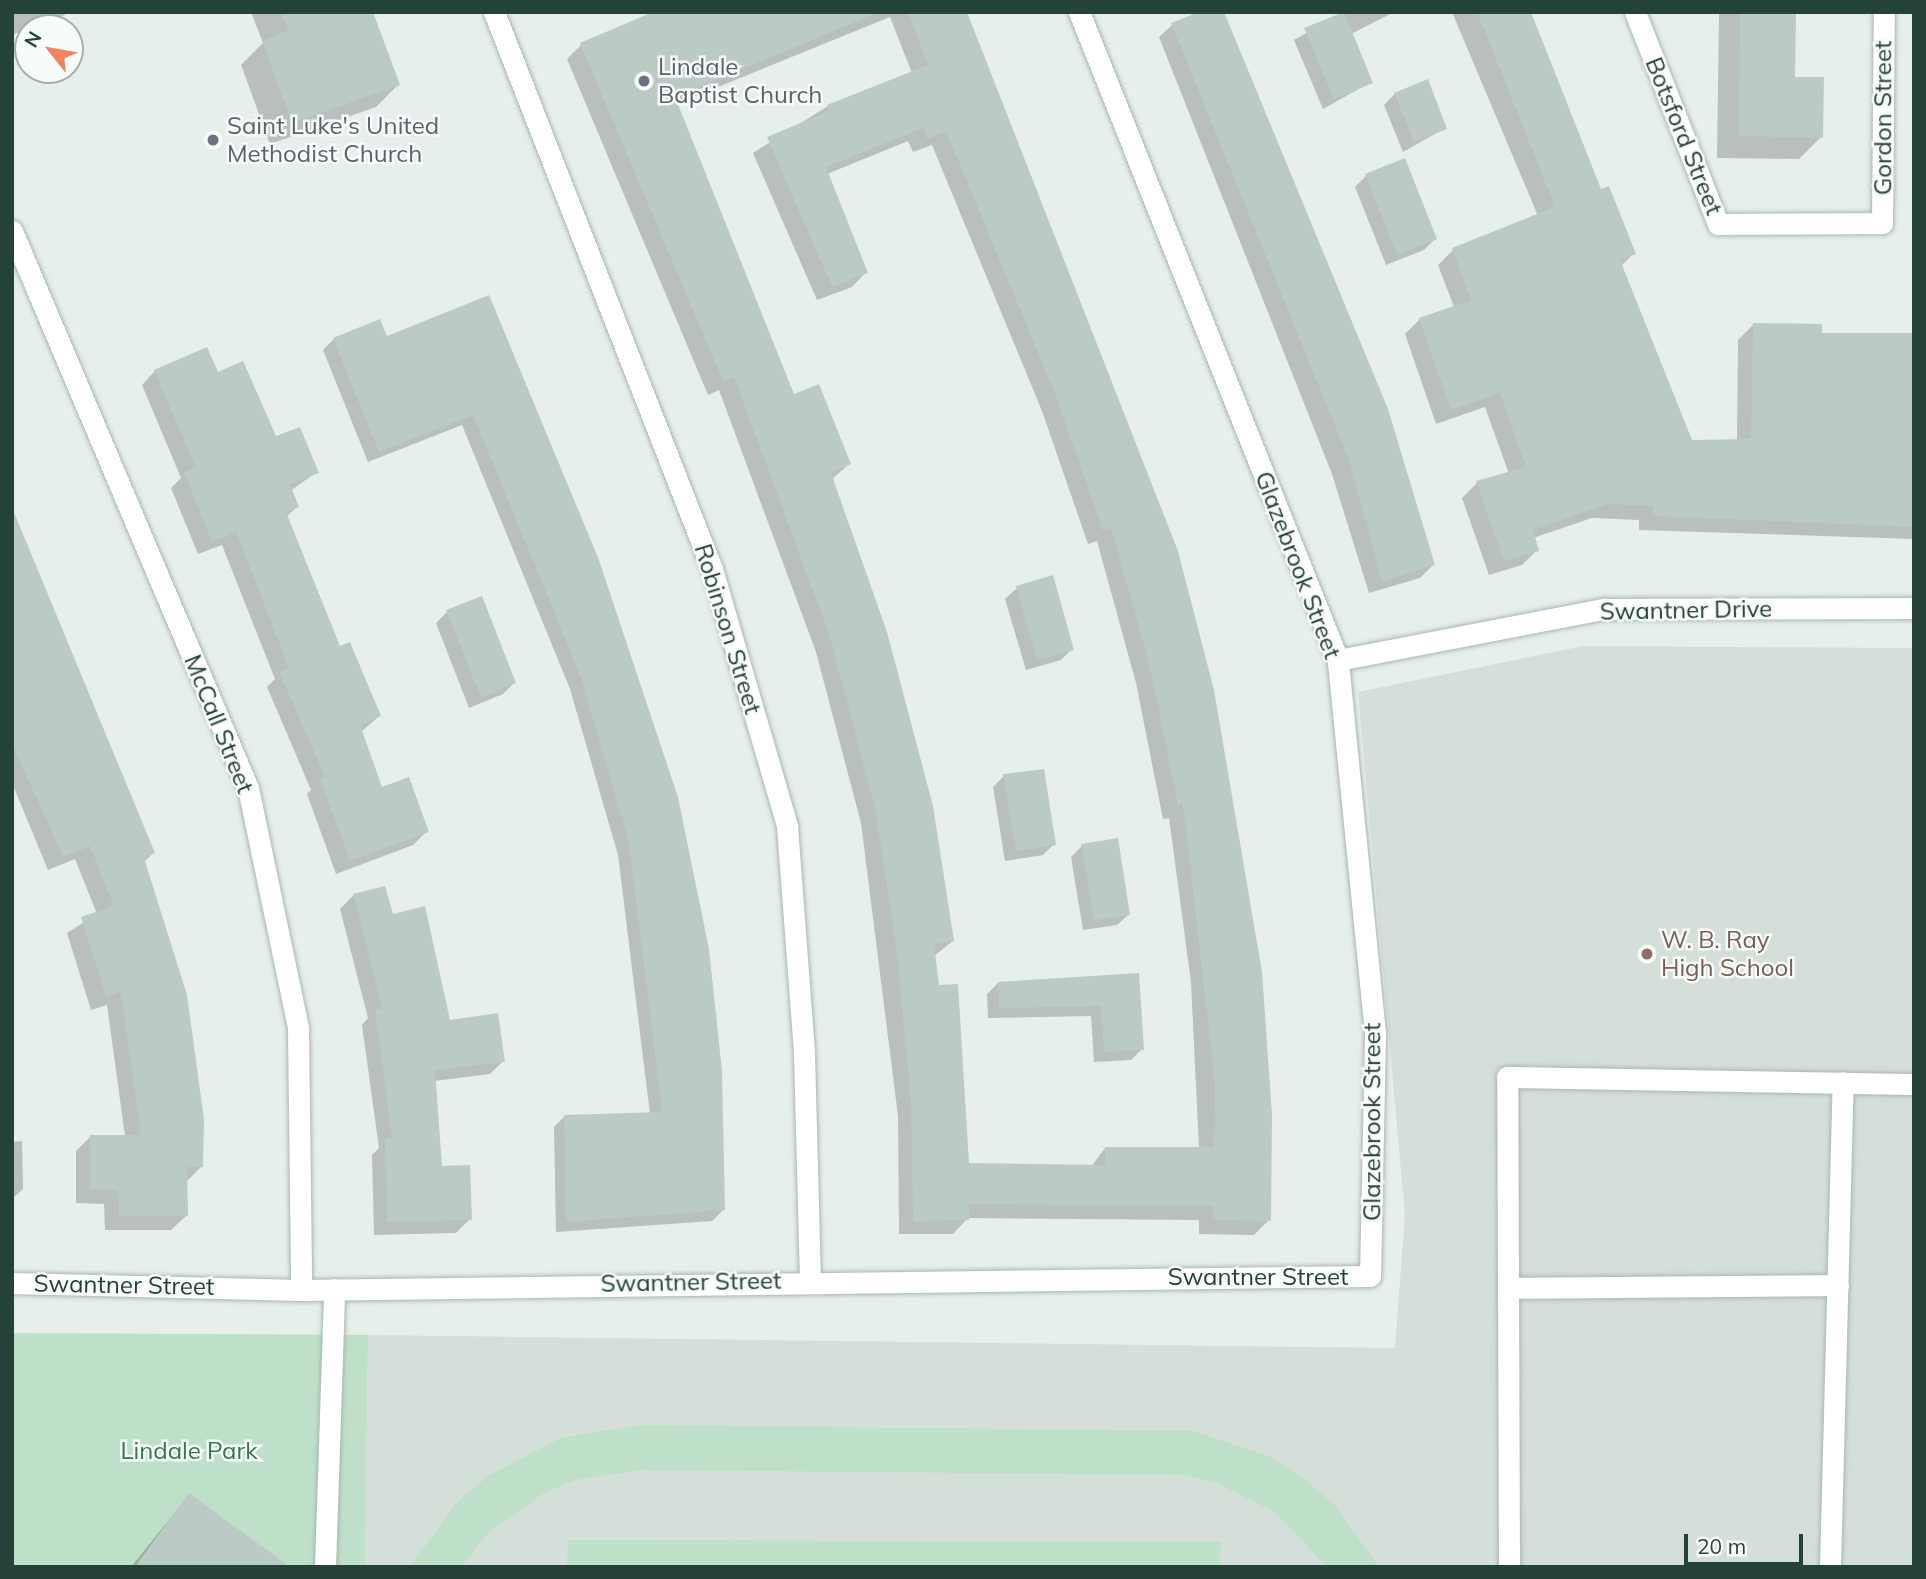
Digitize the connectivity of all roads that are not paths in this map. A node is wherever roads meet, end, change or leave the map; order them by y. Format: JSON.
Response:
{"nodes":[{"id":1,"x":494,"y":12,"type":"edge"},
{"id":2,"x":1079,"y":12,"type":"edge"},
{"id":3,"x":1635,"y":12,"type":"edge"},
{"id":4,"x":1884,"y":12,"type":"edge"},
{"id":5,"x":1882,"y":223,"type":"joint"},
{"id":6,"x":12,"y":231,"type":"edge"},
{"id":7,"x":1914,"y":608,"type":"edge"},
{"id":8,"x":1338,"y":660,"type":"junction"},
{"id":9,"x":1843,"y":1082,"type":"junction"},
{"id":10,"x":1914,"y":1084,"type":"edge"},
{"id":11,"x":1370,"y":1276,"type":"joint"},
{"id":12,"x":810,"y":1280,"type":"junction"},
{"id":13,"x":12,"y":1283,"type":"edge"},
{"id":14,"x":1838,"y":1285,"type":"junction"},
{"id":15,"x":1508,"y":1288,"type":"junction"},
{"id":16,"x":334,"y":1289,"type":"junction"},
{"id":17,"x":301,"y":1290,"type":"junction"},
{"id":18,"x":325,"y":1567,"type":"edge"},
{"id":19,"x":1509,"y":1567,"type":"edge"},
{"id":20,"x":1830,"y":1567,"type":"edge"}],
"edges":[{"from":1,"to":12,"type":"street","name":"Robinson Street"},
{"from":2,"to":8,"type":"street","name":"Glazebrook Street"},
{"from":3,"to":5,"type":"street","name":"Botsford Street"},
{"from":4,"to":5,"type":"street","name":"Gordon Street"},
{"from":6,"to":17,"type":"street","name":"McCall Street"},
{"from":7,"to":8,"type":"street","name":"Swantner Drive"},
{"from":8,"to":11,"type":"street","name":"Glazebrook Street"},
{"from":9,"to":10,"type":"street"},
{"from":9,"to":14,"type":"street"},
{"from":9,"to":15,"type":"street"},
{"from":11,"to":12,"type":"street","name":"Swantner Street"},
{"from":12,"to":16,"type":"street","name":"Swantner Street"},
{"from":13,"to":17,"type":"street","name":"Swantner Street"},
{"from":14,"to":15,"type":"street"},
{"from":14,"to":20,"type":"street"},
{"from":15,"to":19,"type":"street"},
{"from":16,"to":17,"type":"street","name":"Swantner Street"},
{"from":16,"to":18,"type":"street"}]}
